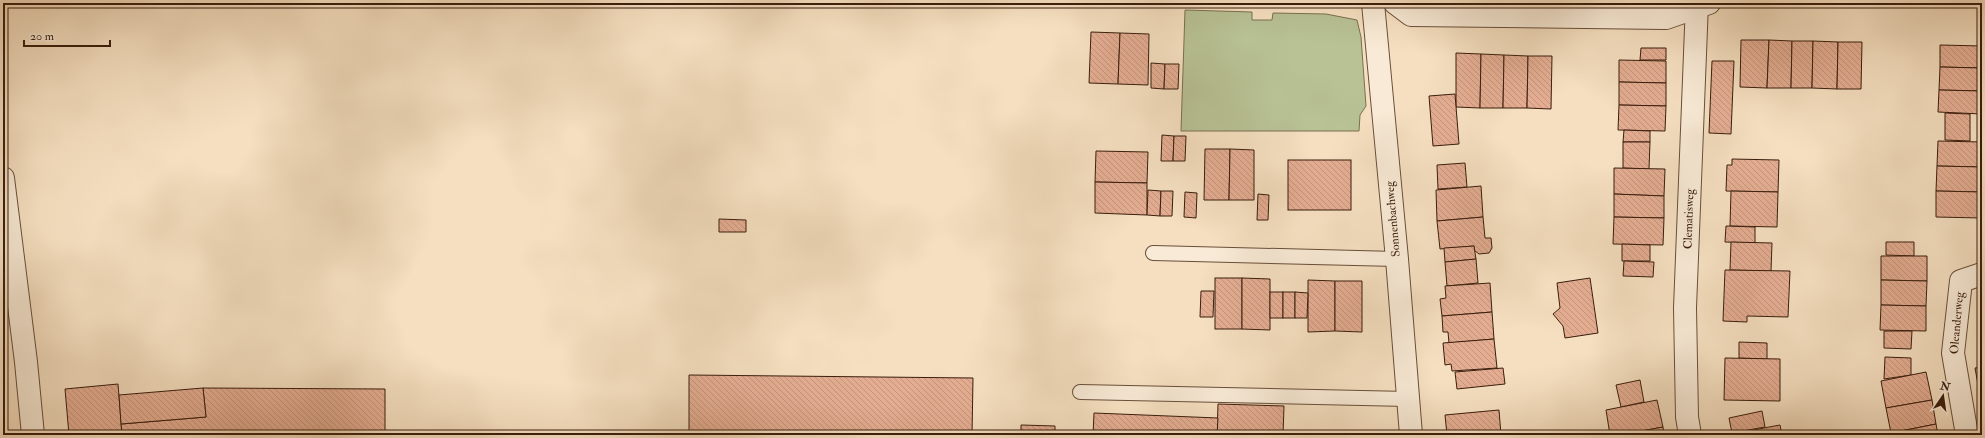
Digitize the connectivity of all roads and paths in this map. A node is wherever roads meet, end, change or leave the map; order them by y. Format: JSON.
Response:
{"nodes":[{"id":1,"x":1373,"y":3,"type":"edge"},
{"id":2,"x":1396,"y":3,"type":"edge"},
{"id":3,"x":1701,"y":5,"type":"edge"},
{"id":4,"x":3,"y":178,"type":"edge"},
{"id":5,"x":1153,"y":253,"type":"dead end"},
{"id":6,"x":1397,"y":259,"type":"junction"},
{"id":7,"x":1982,"y":274,"type":"edge"},
{"id":8,"x":1080,"y":392,"type":"dead end"},
{"id":9,"x":1408,"y":399,"type":"junction"},
{"id":10,"x":33,"y":435,"type":"edge"},
{"id":11,"x":1411,"y":435,"type":"edge"},
{"id":12,"x":1690,"y":435,"type":"edge"},
{"id":13,"x":1967,"y":435,"type":"edge"}],
"edges":[{"from":1,"to":6,"type":"street","name":"Sonnenbachweg"},
{"from":2,"to":3,"type":"street"},
{"from":3,"to":12,"type":"street","name":"Clematisweg"},
{"from":4,"to":10,"type":"street"},
{"from":5,"to":6,"type":"lane"},
{"from":6,"to":9,"type":"street","name":"Sonnenbachweg"},
{"from":7,"to":13,"type":"street","name":"Oleanderweg"},
{"from":8,"to":9,"type":"lane"},
{"from":9,"to":11,"type":"street","name":"Sonnenbachweg"}]}
